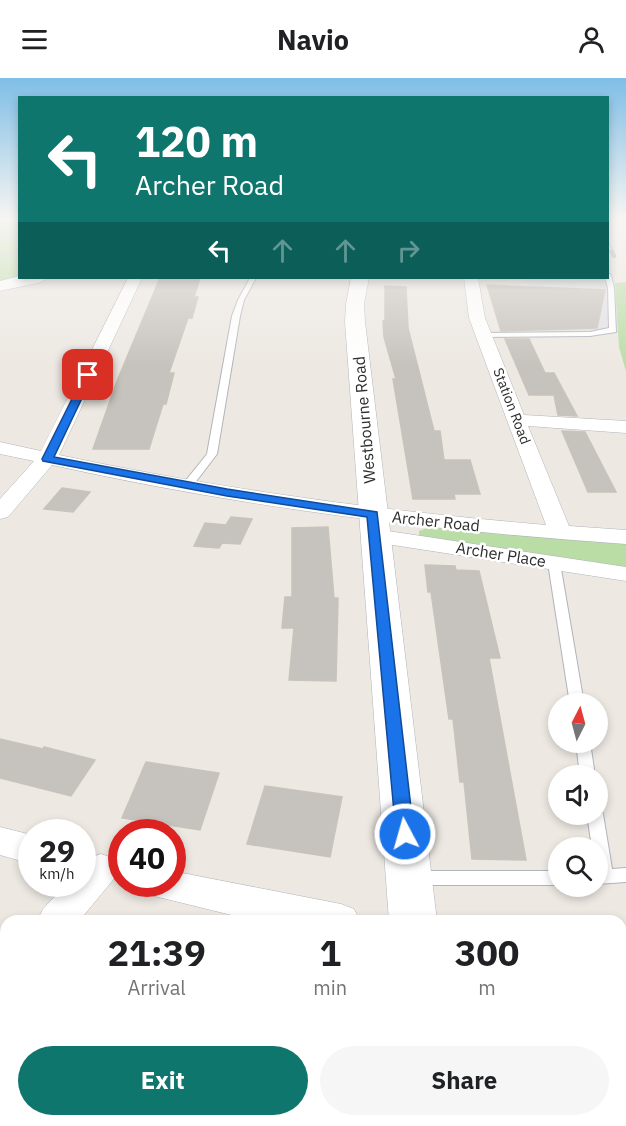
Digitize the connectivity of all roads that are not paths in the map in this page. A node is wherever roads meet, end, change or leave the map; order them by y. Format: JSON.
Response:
{"nodes":[{"id":1,"x":32,"y":279,"type":"edge"},
{"id":2,"x":135,"y":279,"type":"edge"},
{"id":3,"x":252,"y":279,"type":"edge"},
{"id":4,"x":360,"y":279,"type":"edge"},
{"id":5,"x":471,"y":279,"type":"edge"},
{"id":6,"x":609,"y":279,"type":"edge"},
{"id":7,"x":0,"y":286,"type":"edge"},
{"id":8,"x":483,"y":334,"type":"junction"},
{"id":9,"x":518,"y":420,"type":"junction"},
{"id":10,"x":626,"y":428,"type":"edge"},
{"id":11,"x":0,"y":448,"type":"edge"},
{"id":12,"x":47,"y":459,"type":"junction"},
{"id":13,"x":187,"y":486,"type":"junction"},
{"id":14,"x":0,"y":512,"type":"edge"},
{"id":15,"x":374,"y":525,"type":"junction"},
{"id":16,"x":560,"y":533,"type":"junction"},
{"id":17,"x":626,"y":537,"type":"edge"},
{"id":18,"x":554,"y":563,"type":"junction"},
{"id":19,"x":626,"y":574,"type":"edge"},
{"id":20,"x":575,"y":693,"type":"edge"},
{"id":21,"x":0,"y":841,"type":"edge"},
{"id":22,"x":18,"y":846,"type":"edge"},
{"id":23,"x":102,"y":869,"type":"edge"},
{"id":24,"x":626,"y":875,"type":"edge"},
{"id":25,"x":608,"y":876,"type":"edge"},
{"id":26,"x":410,"y":878,"type":"junction"},
{"id":27,"x":548,"y":878,"type":"edge"},
{"id":28,"x":186,"y":889,"type":"edge"},
{"id":29,"x":61,"y":915,"type":"edge"},
{"id":30,"x":308,"y":915,"type":"edge"},
{"id":31,"x":412,"y":915,"type":"edge"}],
"edges":[{"from":1,"to":7,"type":"street"},
{"from":2,"to":12,"type":"street"},
{"from":3,"to":13,"type":"lane"},
{"from":4,"to":15,"type":"street","name":"Westbourne Road"},
{"from":5,"to":8,"type":"street","name":"Station Road"},
{"from":6,"to":8,"type":"lane"},
{"from":8,"to":9,"type":"street","name":"Station Road"},
{"from":9,"to":10,"type":"street"},
{"from":9,"to":16,"type":"street","name":"Station Road"},
{"from":11,"to":12,"type":"street","name":"Archer Road"},
{"from":12,"to":13,"type":"street","name":"Archer Road"},
{"from":12,"to":14,"type":"street"},
{"from":13,"to":15,"type":"street","name":"Archer Road"},
{"from":15,"to":16,"type":"street","name":"Archer Road"},
{"from":15,"to":18,"type":"street","name":"Archer Place"},
{"from":15,"to":26,"type":"street","name":"Westbourne Road"},
{"from":16,"to":17,"type":"street","name":"Archer Road"},
{"from":18,"to":19,"type":"street","name":"Archer Place"},
{"from":18,"to":20,"type":"lane"},
{"from":21,"to":22,"type":"street"},
{"from":23,"to":29,"type":"street"},
{"from":24,"to":25,"type":"lane"},
{"from":26,"to":27,"type":"lane"},
{"from":26,"to":31,"type":"street","name":"Westbourne Road"},
{"from":28,"to":30,"type":"street"}]}
